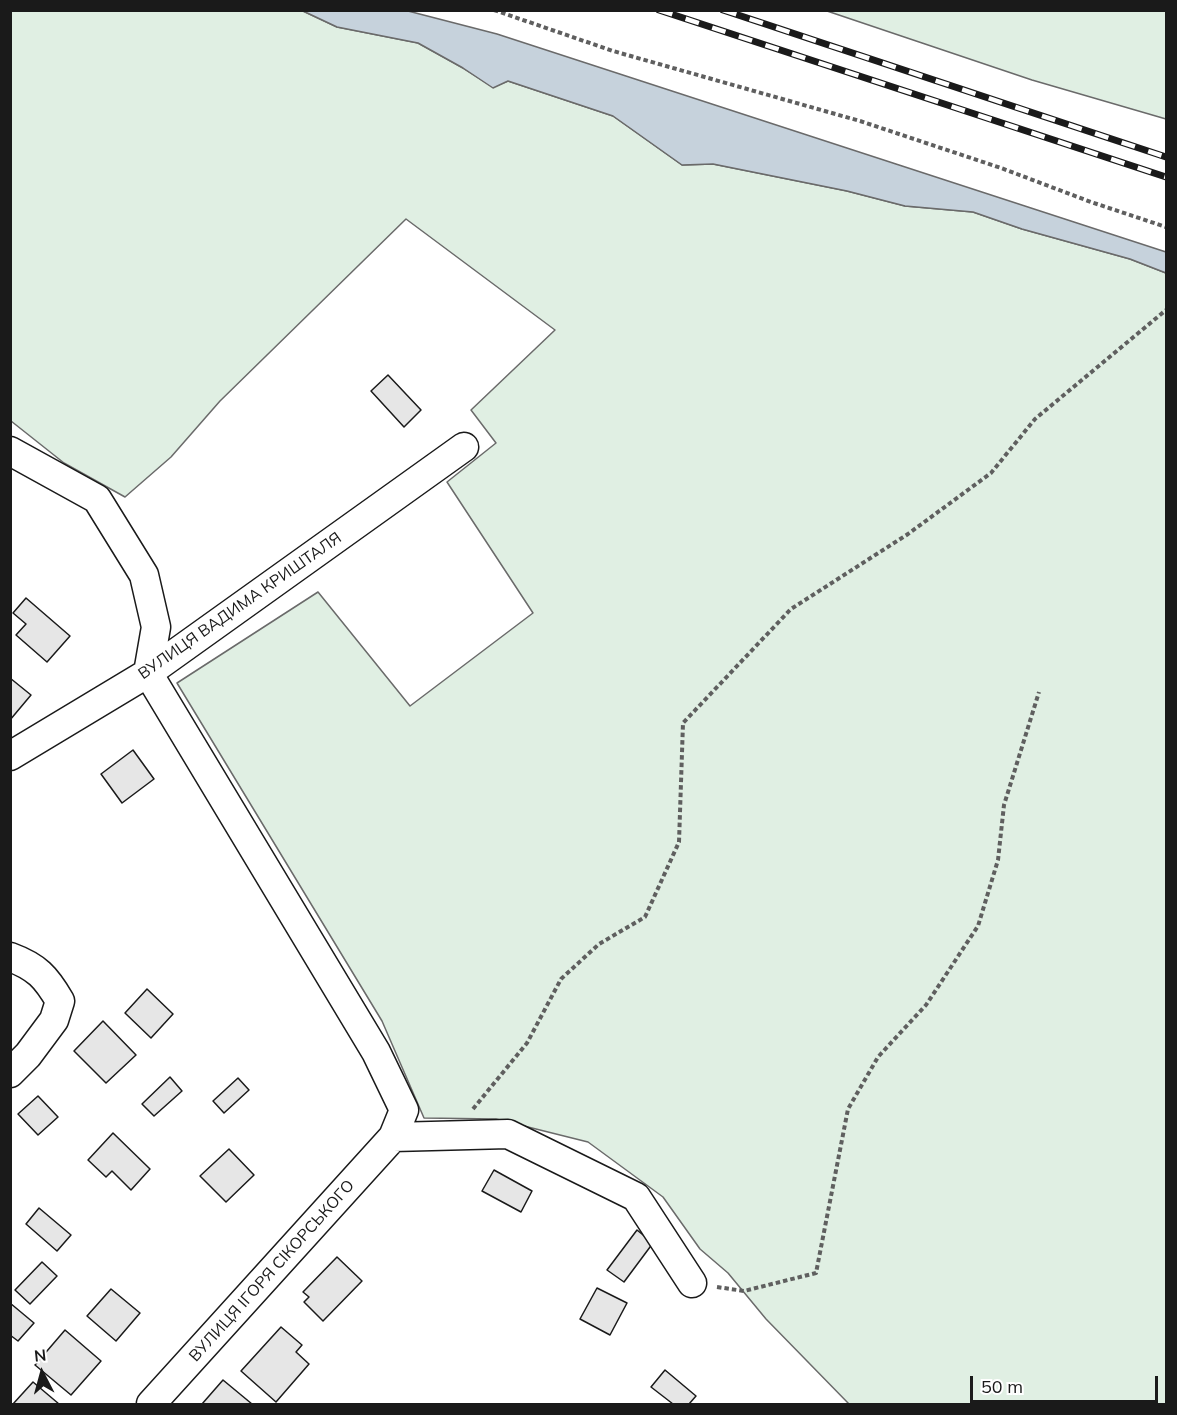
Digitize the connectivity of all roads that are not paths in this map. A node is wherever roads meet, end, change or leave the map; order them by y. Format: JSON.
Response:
{"nodes":[{"id":1,"x":464,"y":447,"type":"dead end"},
{"id":2,"x":10,"y":451,"type":"edge"},
{"id":3,"x":148,"y":673,"type":"junction"},
{"id":4,"x":10,"y":756,"type":"edge"},
{"id":5,"x":10,"y":957,"type":"edge"},
{"id":6,"x":10,"y":1073,"type":"edge"},
{"id":7,"x":393,"y":1137,"type":"junction"},
{"id":8,"x":692,"y":1283,"type":"road end"},
{"id":9,"x":151,"y":1404,"type":"edge"}],
"edges":[{"from":1,"to":3,"type":"street","name":"ВУЛИЦЯ ВАДИМА КРИШТАЛЯ"},
{"from":2,"to":3,"type":"street"},
{"from":3,"to":4,"type":"street","name":"ВУЛИЦЯ ВАДИМА КРИШТАЛЯ"},
{"from":3,"to":7,"type":"street"},
{"from":5,"to":6,"type":"street"},
{"from":7,"to":8,"type":"street"},
{"from":7,"to":9,"type":"street","name":"ВУЛИЦЯ ІГОРЯ СІКОРСЬКОГО"}]}
